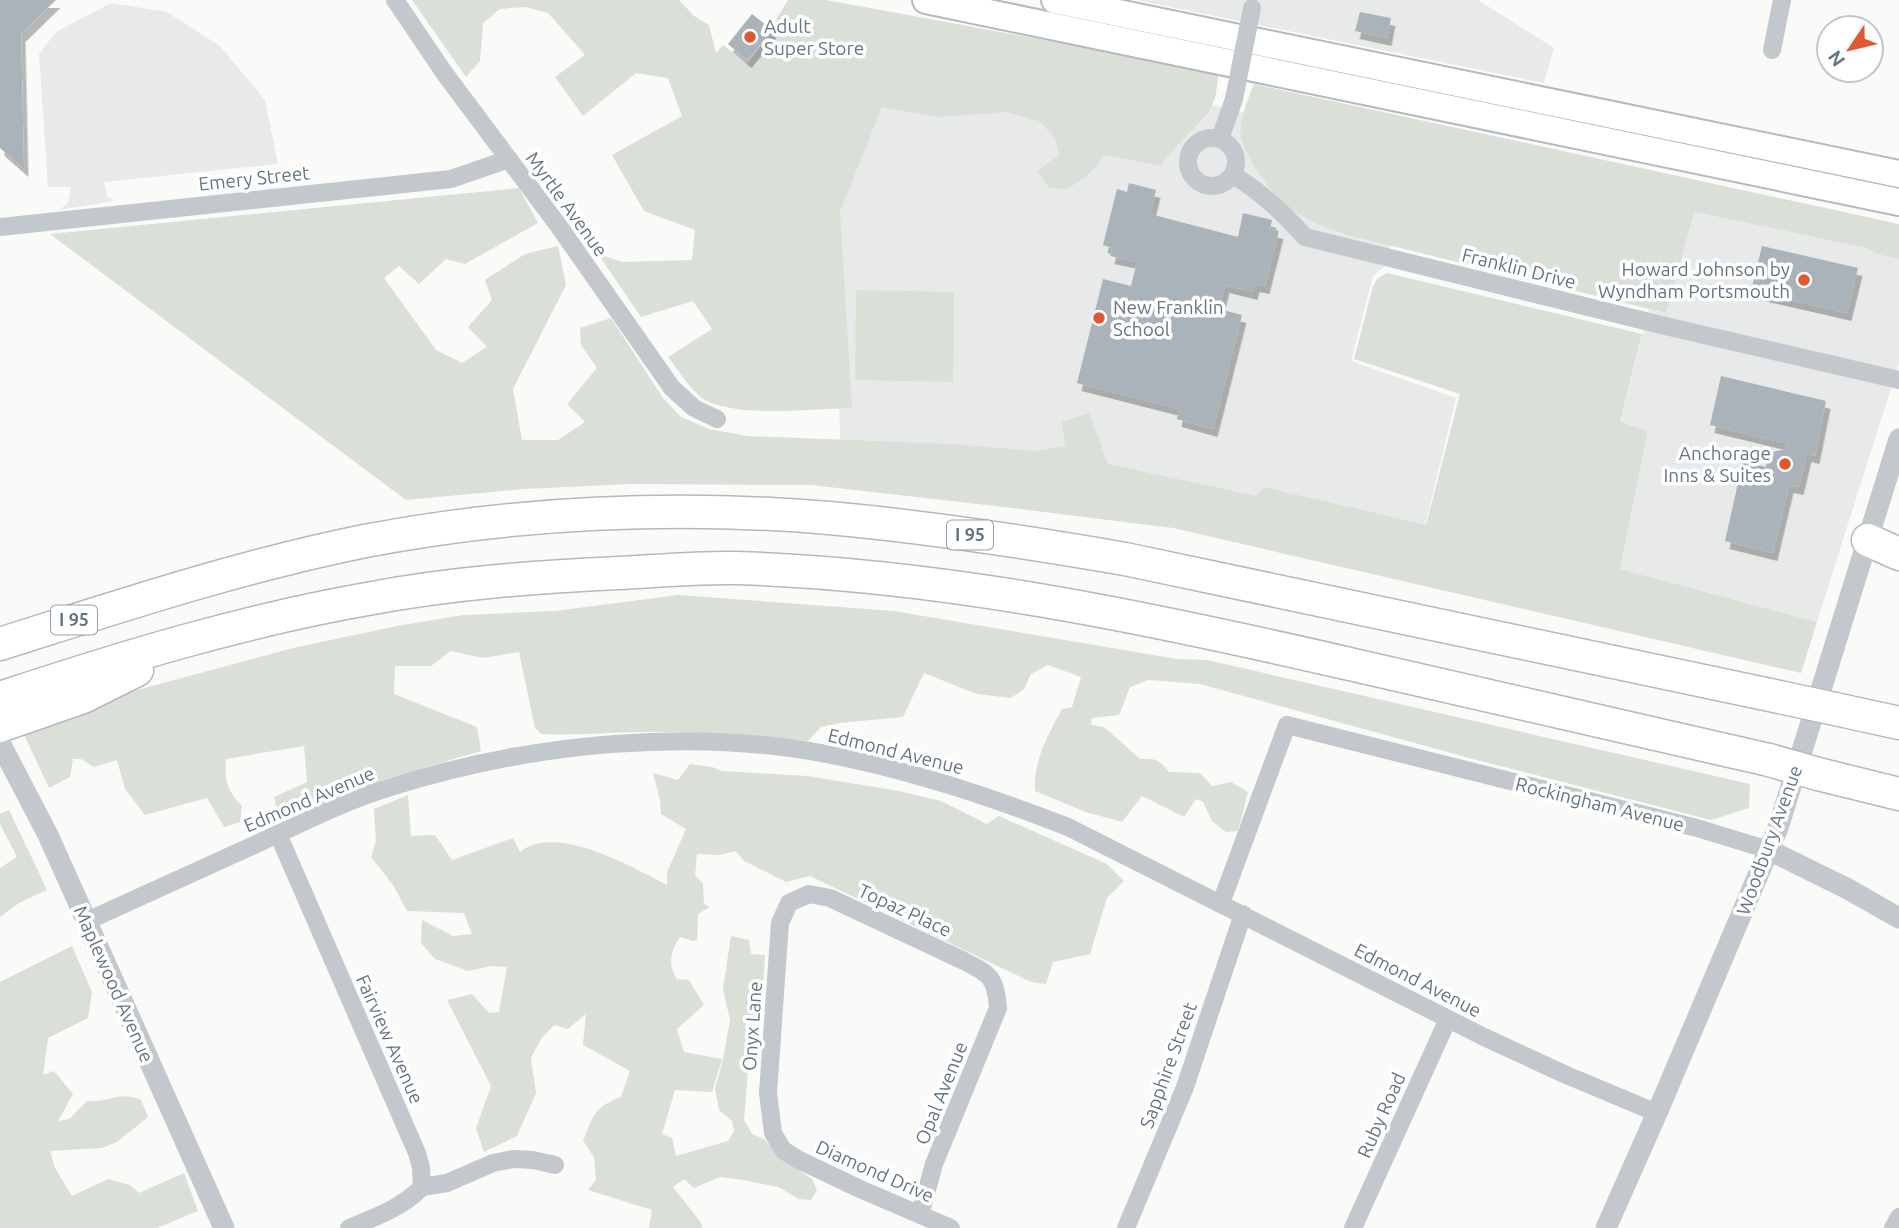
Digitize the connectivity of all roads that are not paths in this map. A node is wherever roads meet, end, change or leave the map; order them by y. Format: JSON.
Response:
{"nodes":[{"id":1,"x":395,"y":0,"type":"edge"},
{"id":2,"x":926,"y":0,"type":"edge"},
{"id":3,"x":1055,"y":0,"type":"edge"},
{"id":4,"x":1782,"y":0,"type":"edge"},
{"id":5,"x":1253,"y":4,"type":"edge"},
{"id":6,"x":1772,"y":50,"type":"dead end"},
{"id":7,"x":1220,"y":139,"type":"junction"},
{"id":8,"x":509,"y":159,"type":"junction"},
{"id":9,"x":1899,"y":174,"type":"edge"},
{"id":10,"x":1233,"y":175,"type":"junction"},
{"id":11,"x":1899,"y":202,"type":"edge"},
{"id":12,"x":0,"y":227,"type":"edge"},
{"id":13,"x":1899,"y":380,"type":"edge"},
{"id":14,"x":717,"y":419,"type":"dead end"},
{"id":15,"x":1899,"y":439,"type":"edge"},
{"id":16,"x":1868,"y":540,"type":"junction"},
{"id":17,"x":1899,"y":554,"type":"edge"},
{"id":18,"x":0,"y":644,"type":"edge"},
{"id":19,"x":5,"y":716,"type":"edge"},
{"id":20,"x":1899,"y":723,"type":"edge"},
{"id":21,"x":1899,"y":794,"type":"edge"},
{"id":22,"x":278,"y":834,"type":"junction"},
{"id":23,"x":1769,"y":850,"type":"junction"},
{"id":24,"x":789,"y":903,"type":"joint"},
{"id":25,"x":1221,"y":903,"type":"junction"},
{"id":26,"x":1243,"y":914,"type":"junction"},
{"id":27,"x":1899,"y":918,"type":"edge"},
{"id":28,"x":87,"y":921,"type":"junction"},
{"id":29,"x":997,"y":987,"type":"joint"},
{"id":30,"x":1448,"y":1019,"type":"junction"},
{"id":31,"x":1657,"y":1113,"type":"junction"},
{"id":32,"x":783,"y":1150,"type":"joint"},
{"id":33,"x":555,"y":1165,"type":"dead end"},
{"id":34,"x":422,"y":1187,"type":"junction"},
{"id":35,"x":920,"y":1215,"type":"junction"},
{"id":36,"x":1899,"y":1217,"type":"edge"},
{"id":37,"x":224,"y":1228,"type":"edge"},
{"id":38,"x":349,"y":1228,"type":"edge"},
{"id":39,"x":951,"y":1228,"type":"edge"},
{"id":40,"x":1126,"y":1228,"type":"edge"},
{"id":41,"x":1353,"y":1228,"type":"edge"},
{"id":42,"x":1606,"y":1228,"type":"edge"},
{"id":43,"x":1893,"y":1228,"type":"edge"}],
"edges":[{"from":1,"to":8,"type":"street","name":"Myrtle Avenue"},
{"from":2,"to":11,"type":"main road"},
{"from":3,"to":9,"type":"main road"},
{"from":4,"to":6,"type":"street"},
{"from":5,"to":7,"type":"street","bridge":true},
{"from":7,"to":10,"type":"street"},
{"from":7,"to":10,"type":"street"},
{"from":8,"to":12,"type":"street","name":"Emery Street"},
{"from":8,"to":14,"type":"street","name":"Myrtle Avenue"},
{"from":10,"to":13,"type":"street","name":"Franklin Drive"},
{"from":15,"to":16,"type":"street","name":"Woodbury Avenue"},
{"from":16,"to":17,"type":"highway"},
{"from":16,"to":23,"type":"street","name":"Woodbury Avenue"},
{"from":18,"to":20,"type":"highway","number":"I 95","bridge":true},
{"from":19,"to":21,"type":"highway","bridge":true},
{"from":19,"to":28,"type":"street","name":"Maplewood Avenue"},
{"from":22,"to":25,"type":"street","name":"Edmond Avenue"},
{"from":22,"to":28,"type":"street","name":"Edmond Avenue"},
{"from":22,"to":34,"type":"street","name":"Fairview Avenue"},
{"from":23,"to":25,"type":"street","name":"Rockingham Avenue"},
{"from":23,"to":27,"type":"street","name":"Rockingham Avenue"},
{"from":23,"to":31,"type":"street","name":"Woodbury Avenue"},
{"from":24,"to":29,"type":"street","name":"Topaz Place"},
{"from":24,"to":32,"type":"street","name":"Onyx Lane"},
{"from":25,"to":26,"type":"street","name":"Edmond Avenue"},
{"from":26,"to":30,"type":"street","name":"Edmond Avenue"},
{"from":26,"to":40,"type":"street","name":"Sapphire Street"},
{"from":28,"to":37,"type":"street","name":"Maplewood Avenue"},
{"from":29,"to":35,"type":"street","name":"Opal Avenue"},
{"from":30,"to":31,"type":"street","name":"Edmond Avenue"},
{"from":30,"to":41,"type":"street","name":"Ruby Road"},
{"from":31,"to":42,"type":"street","name":"Woodbury Avenue"},
{"from":32,"to":35,"type":"street","name":"Diamond Drive"},
{"from":33,"to":34,"type":"street"},
{"from":34,"to":38,"type":"street"},
{"from":35,"to":39,"type":"street","name":"Diamond Drive"},
{"from":36,"to":43,"type":"street"}]}
